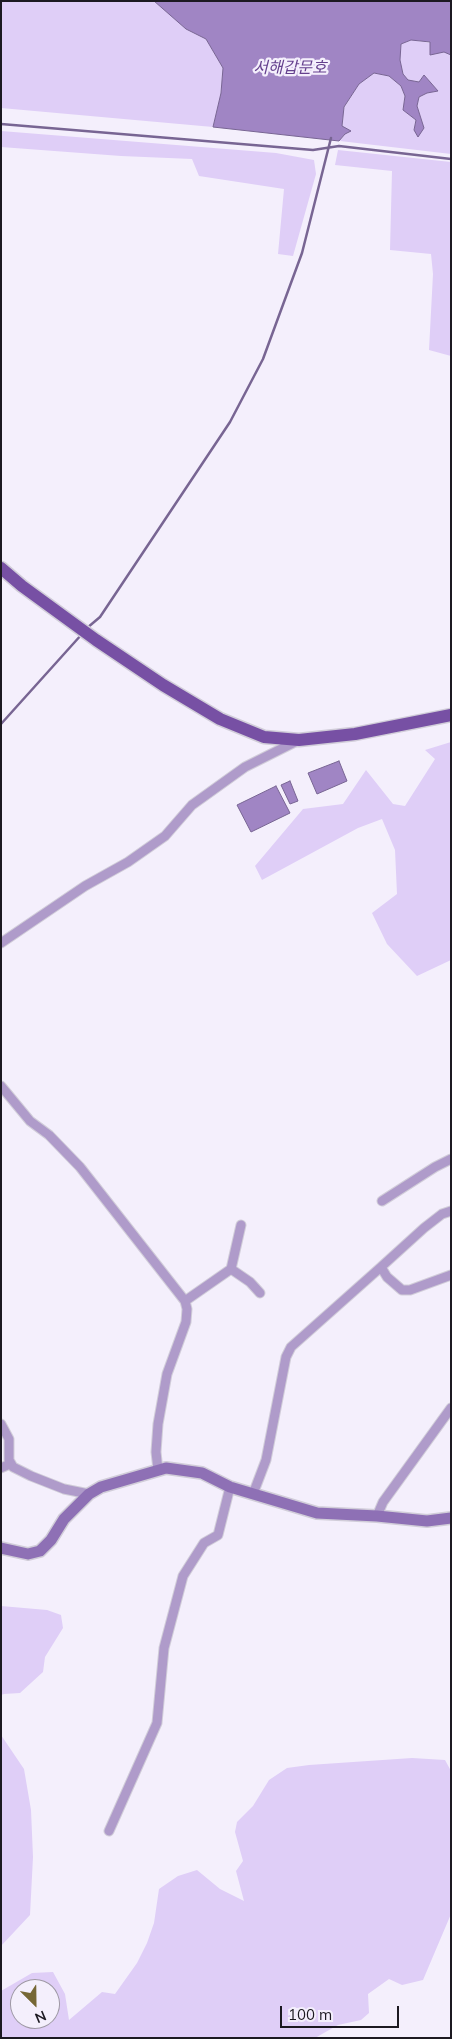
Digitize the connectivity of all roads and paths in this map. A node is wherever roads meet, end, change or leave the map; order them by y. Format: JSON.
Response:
{"nodes":[{"id":1,"x":1,"y":568,"type":"edge"},
{"id":2,"x":451,"y":715,"type":"edge"},
{"id":3,"x":299,"y":740,"type":"junction"},
{"id":4,"x":1,"y":943,"type":"edge"},
{"id":5,"x":1,"y":1086,"type":"edge"},
{"id":6,"x":451,"y":1159,"type":"edge"},
{"id":7,"x":382,"y":1201,"type":"dead end"},
{"id":8,"x":451,"y":1211,"type":"edge"},
{"id":9,"x":241,"y":1225,"type":"dead end"},
{"id":10,"x":381,"y":1267,"type":"junction"},
{"id":11,"x":230,"y":1269,"type":"junction"},
{"id":12,"x":451,"y":1275,"type":"edge"},
{"id":13,"x":260,"y":1294,"type":"dead end"},
{"id":14,"x":185,"y":1301,"type":"junction"},
{"id":15,"x":451,"y":1408,"type":"edge"},
{"id":16,"x":1,"y":1424,"type":"edge"},
{"id":17,"x":10,"y":1464,"type":"junction"},
{"id":18,"x":1,"y":1468,"type":"edge"},
{"id":19,"x":158,"y":1470,"type":"junction"},
{"id":20,"x":230,"y":1487,"type":"junction"},
{"id":21,"x":88,"y":1494,"type":"junction"},
{"id":22,"x":253,"y":1494,"type":"junction"},
{"id":23,"x":377,"y":1516,"type":"junction"},
{"id":24,"x":451,"y":1518,"type":"edge"},
{"id":25,"x":1,"y":1548,"type":"edge"},
{"id":26,"x":109,"y":1831,"type":"dead end"}],
"edges":[{"from":1,"to":3,"type":"main road"},
{"from":2,"to":3,"type":"main road"},
{"from":3,"to":4,"type":"street"},
{"from":5,"to":14,"type":"street"},
{"from":6,"to":7,"type":"street"},
{"from":8,"to":10,"type":"street"},
{"from":9,"to":11,"type":"street"},
{"from":10,"to":12,"type":"street"},
{"from":10,"to":22,"type":"street"},
{"from":11,"to":13,"type":"street"},
{"from":11,"to":14,"type":"street"},
{"from":14,"to":19,"type":"street"},
{"from":15,"to":23,"type":"street"},
{"from":16,"to":17,"type":"street"},
{"from":17,"to":18,"type":"street"},
{"from":17,"to":21,"type":"street"},
{"from":19,"to":20,"type":"street"},
{"from":19,"to":21,"type":"street"},
{"from":20,"to":22,"type":"street"},
{"from":20,"to":26,"type":"street"},
{"from":21,"to":25,"type":"street"},
{"from":22,"to":23,"type":"street"},
{"from":23,"to":24,"type":"street"}]}
